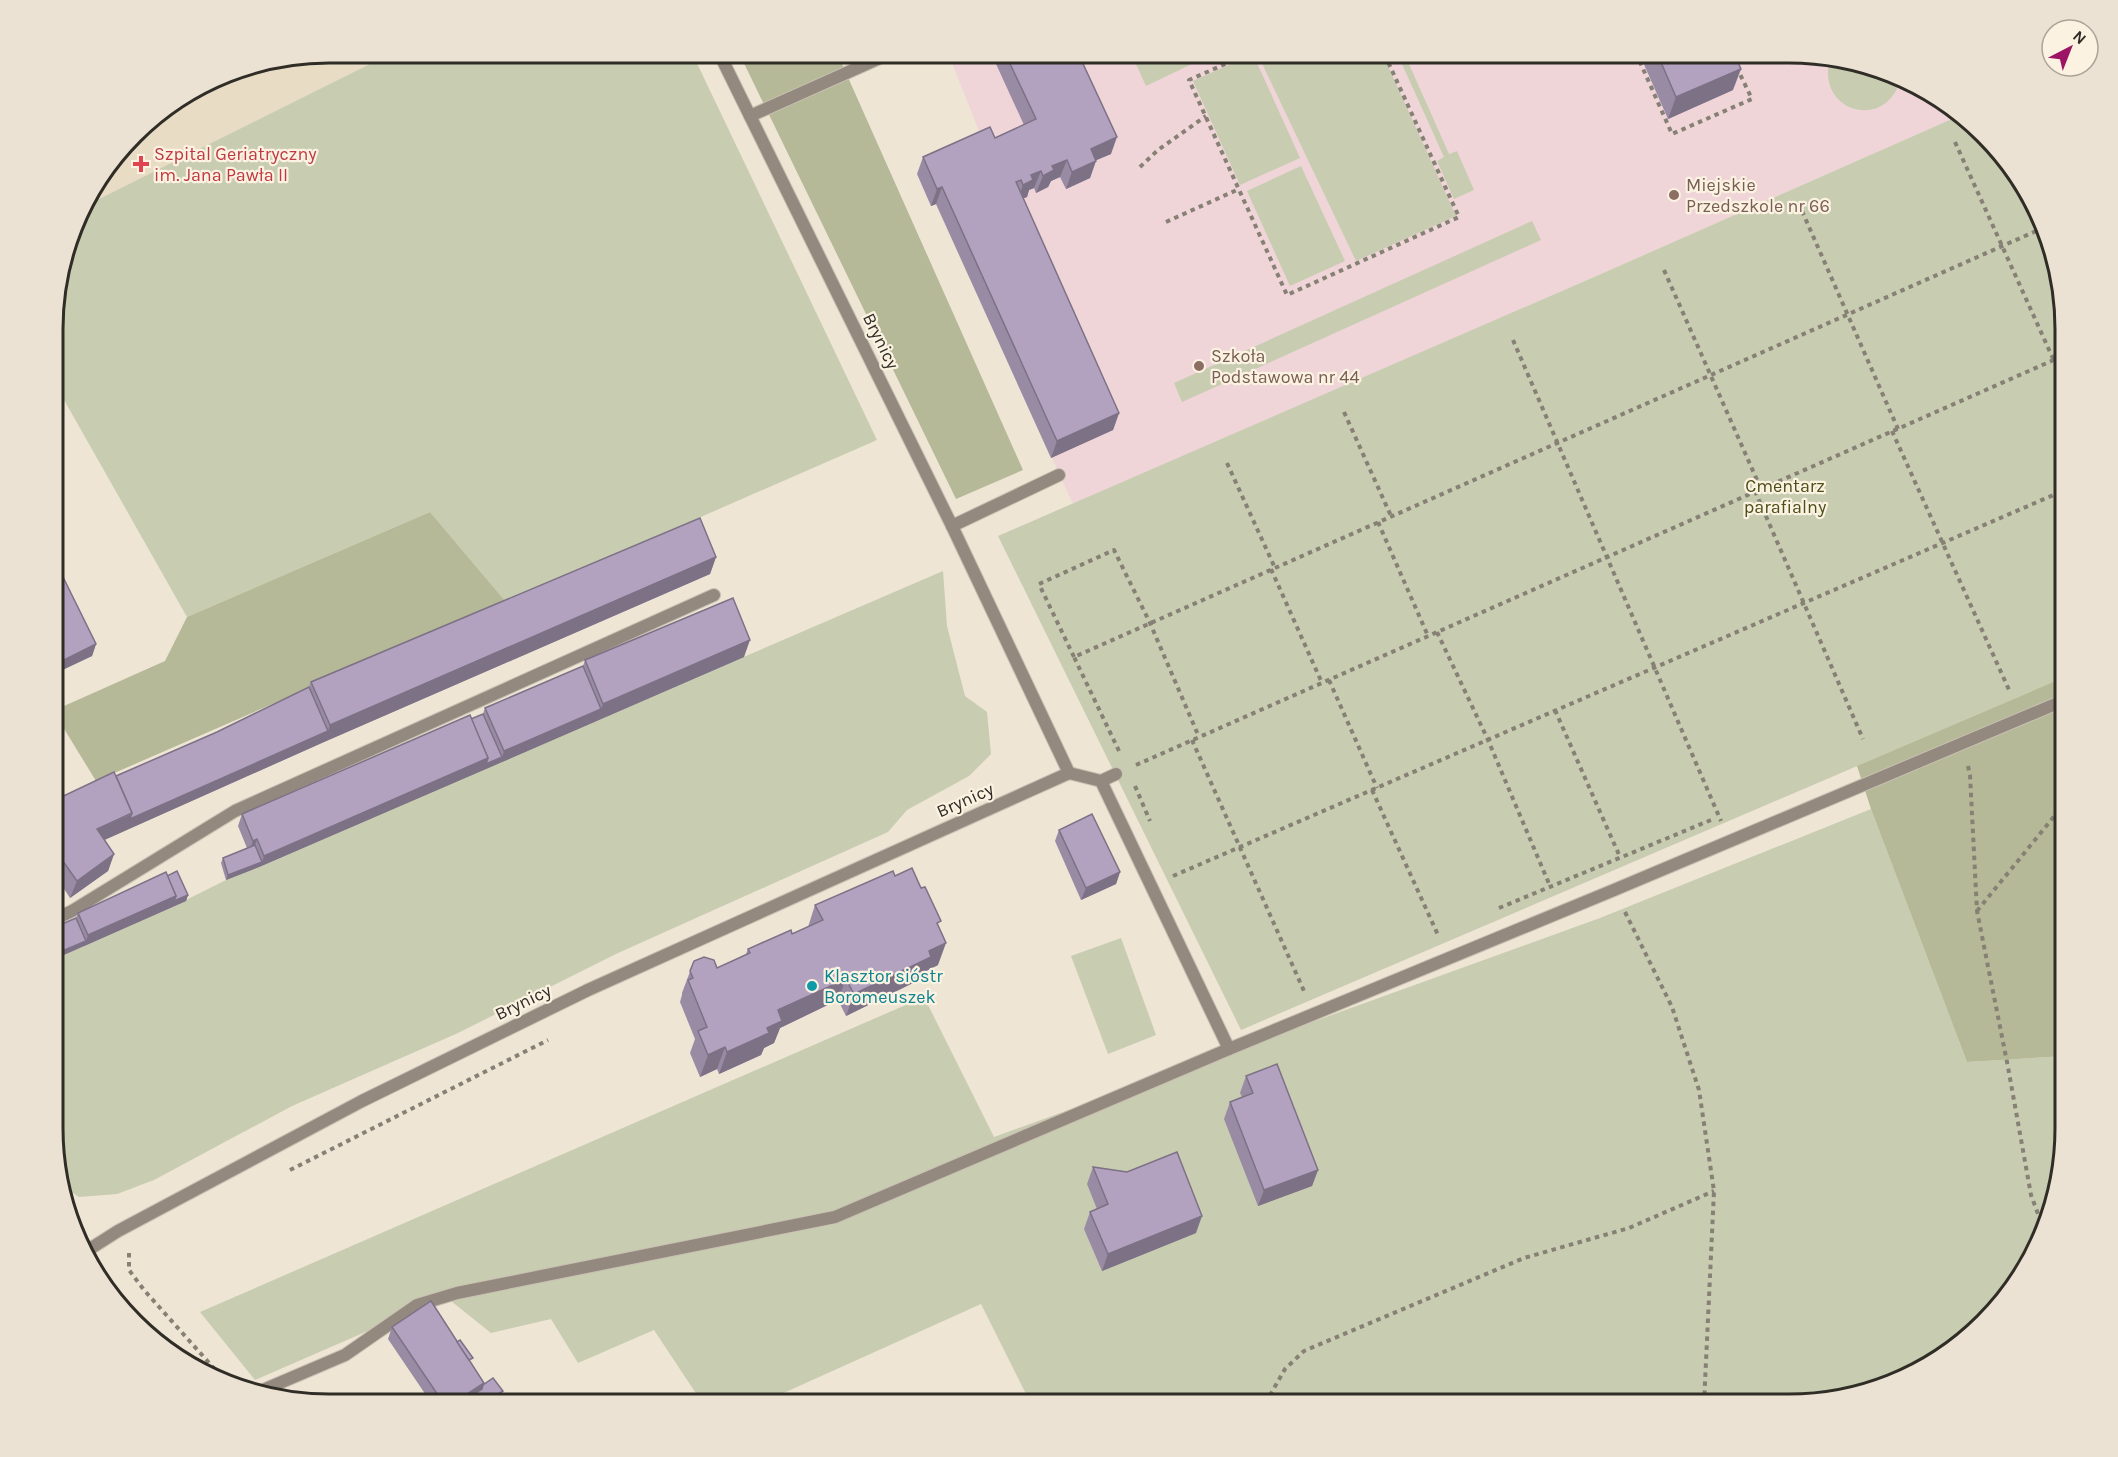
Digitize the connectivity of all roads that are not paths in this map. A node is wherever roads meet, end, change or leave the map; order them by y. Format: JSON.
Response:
{"nodes":[{"id":1,"x":724,"y":63,"type":"edge"},
{"id":2,"x":869,"y":63,"type":"edge"},
{"id":3,"x":750,"y":116,"type":"junction"},
{"id":4,"x":1059,"y":476,"type":"dead end"},
{"id":5,"x":952,"y":526,"type":"junction"},
{"id":6,"x":714,"y":595,"type":"dead end"},
{"id":7,"x":2055,"y":704,"type":"edge"},
{"id":8,"x":1121,"y":771,"type":"road end"},
{"id":9,"x":1069,"y":773,"type":"junction"},
{"id":10,"x":1101,"y":781,"type":"junction"},
{"id":11,"x":63,"y":915,"type":"edge"},
{"id":12,"x":1228,"y":1049,"type":"junction"},
{"id":13,"x":91,"y":1248,"type":"edge"},
{"id":14,"x":270,"y":1387,"type":"edge"}],
"edges":[{"from":1,"to":3,"type":"street","name":"Brynicy"},
{"from":2,"to":3,"type":"street"},
{"from":3,"to":5,"type":"street","name":"Brynicy"},
{"from":4,"to":5,"type":"street"},
{"from":5,"to":9,"type":"street","name":"Brynicy"},
{"from":6,"to":11,"type":"street"},
{"from":7,"to":12,"type":"street"},
{"from":8,"to":10,"type":"street"},
{"from":9,"to":10,"type":"street"},
{"from":9,"to":13,"type":"street","name":"Brynicy"},
{"from":10,"to":12,"type":"street"},
{"from":12,"to":14,"type":"street"}]}
